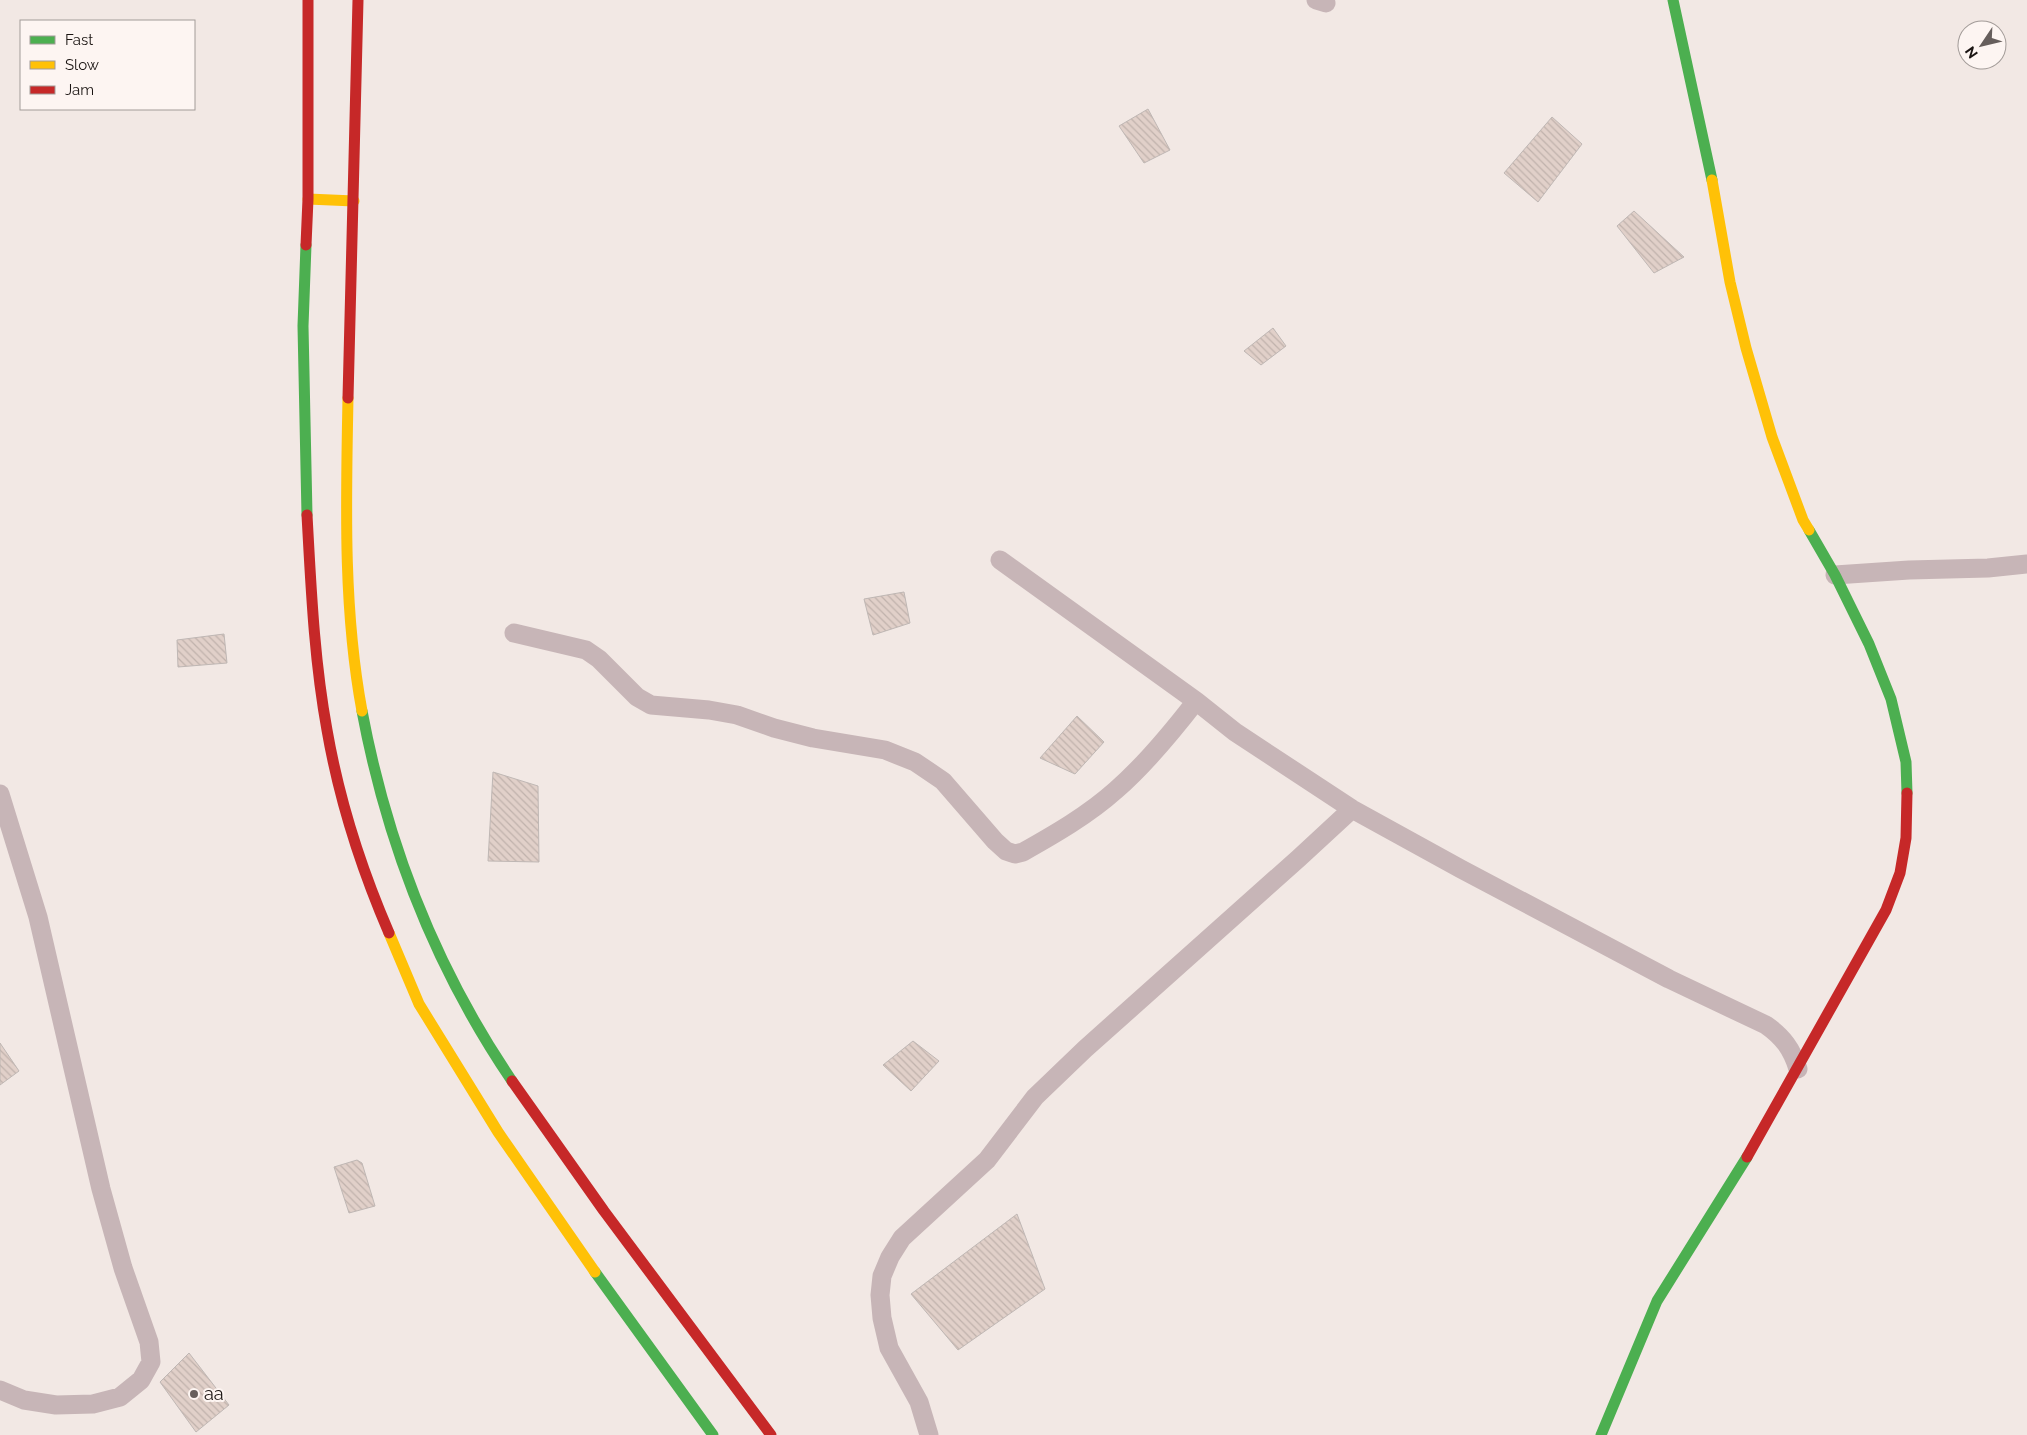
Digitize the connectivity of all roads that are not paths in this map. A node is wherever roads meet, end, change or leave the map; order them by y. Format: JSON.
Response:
{"nodes":[{"id":1,"x":308,"y":0,"type":"edge"},
{"id":2,"x":358,"y":0,"type":"edge"},
{"id":3,"x":1673,"y":0,"type":"edge"},
{"id":4,"x":308,"y":199,"type":"junction"},
{"id":5,"x":354,"y":201,"type":"junction"},
{"id":6,"x":1000,"y":560,"type":"dead end"},
{"id":7,"x":2027,"y":564,"type":"edge"},
{"id":8,"x":1835,"y":575,"type":"junction"},
{"id":9,"x":514,"y":633,"type":"dead end"},
{"id":10,"x":1196,"y":701,"type":"junction"},
{"id":11,"x":0,"y":794,"type":"edge"},
{"id":12,"x":1352,"y":809,"type":"junction"},
{"id":13,"x":1798,"y":1069,"type":"junction"},
{"id":14,"x":0,"y":1390,"type":"edge"},
{"id":15,"x":713,"y":1435,"type":"edge"},
{"id":16,"x":771,"y":1435,"type":"edge"},
{"id":17,"x":929,"y":1435,"type":"edge"},
{"id":18,"x":1601,"y":1435,"type":"edge"}],
"edges":[{"from":1,"to":4,"type":"main road"},
{"from":2,"to":5,"type":"main road"},
{"from":3,"to":8,"type":"main road"},
{"from":4,"to":5,"type":"main road"},
{"from":4,"to":15,"type":"main road"},
{"from":5,"to":16,"type":"main road"},
{"from":6,"to":10,"type":"street"},
{"from":7,"to":8,"type":"street"},
{"from":8,"to":13,"type":"main road"},
{"from":9,"to":10,"type":"street"},
{"from":10,"to":12,"type":"street"},
{"from":11,"to":14,"type":"street"},
{"from":12,"to":13,"type":"street"},
{"from":12,"to":17,"type":"street"},
{"from":13,"to":18,"type":"main road"}]}
